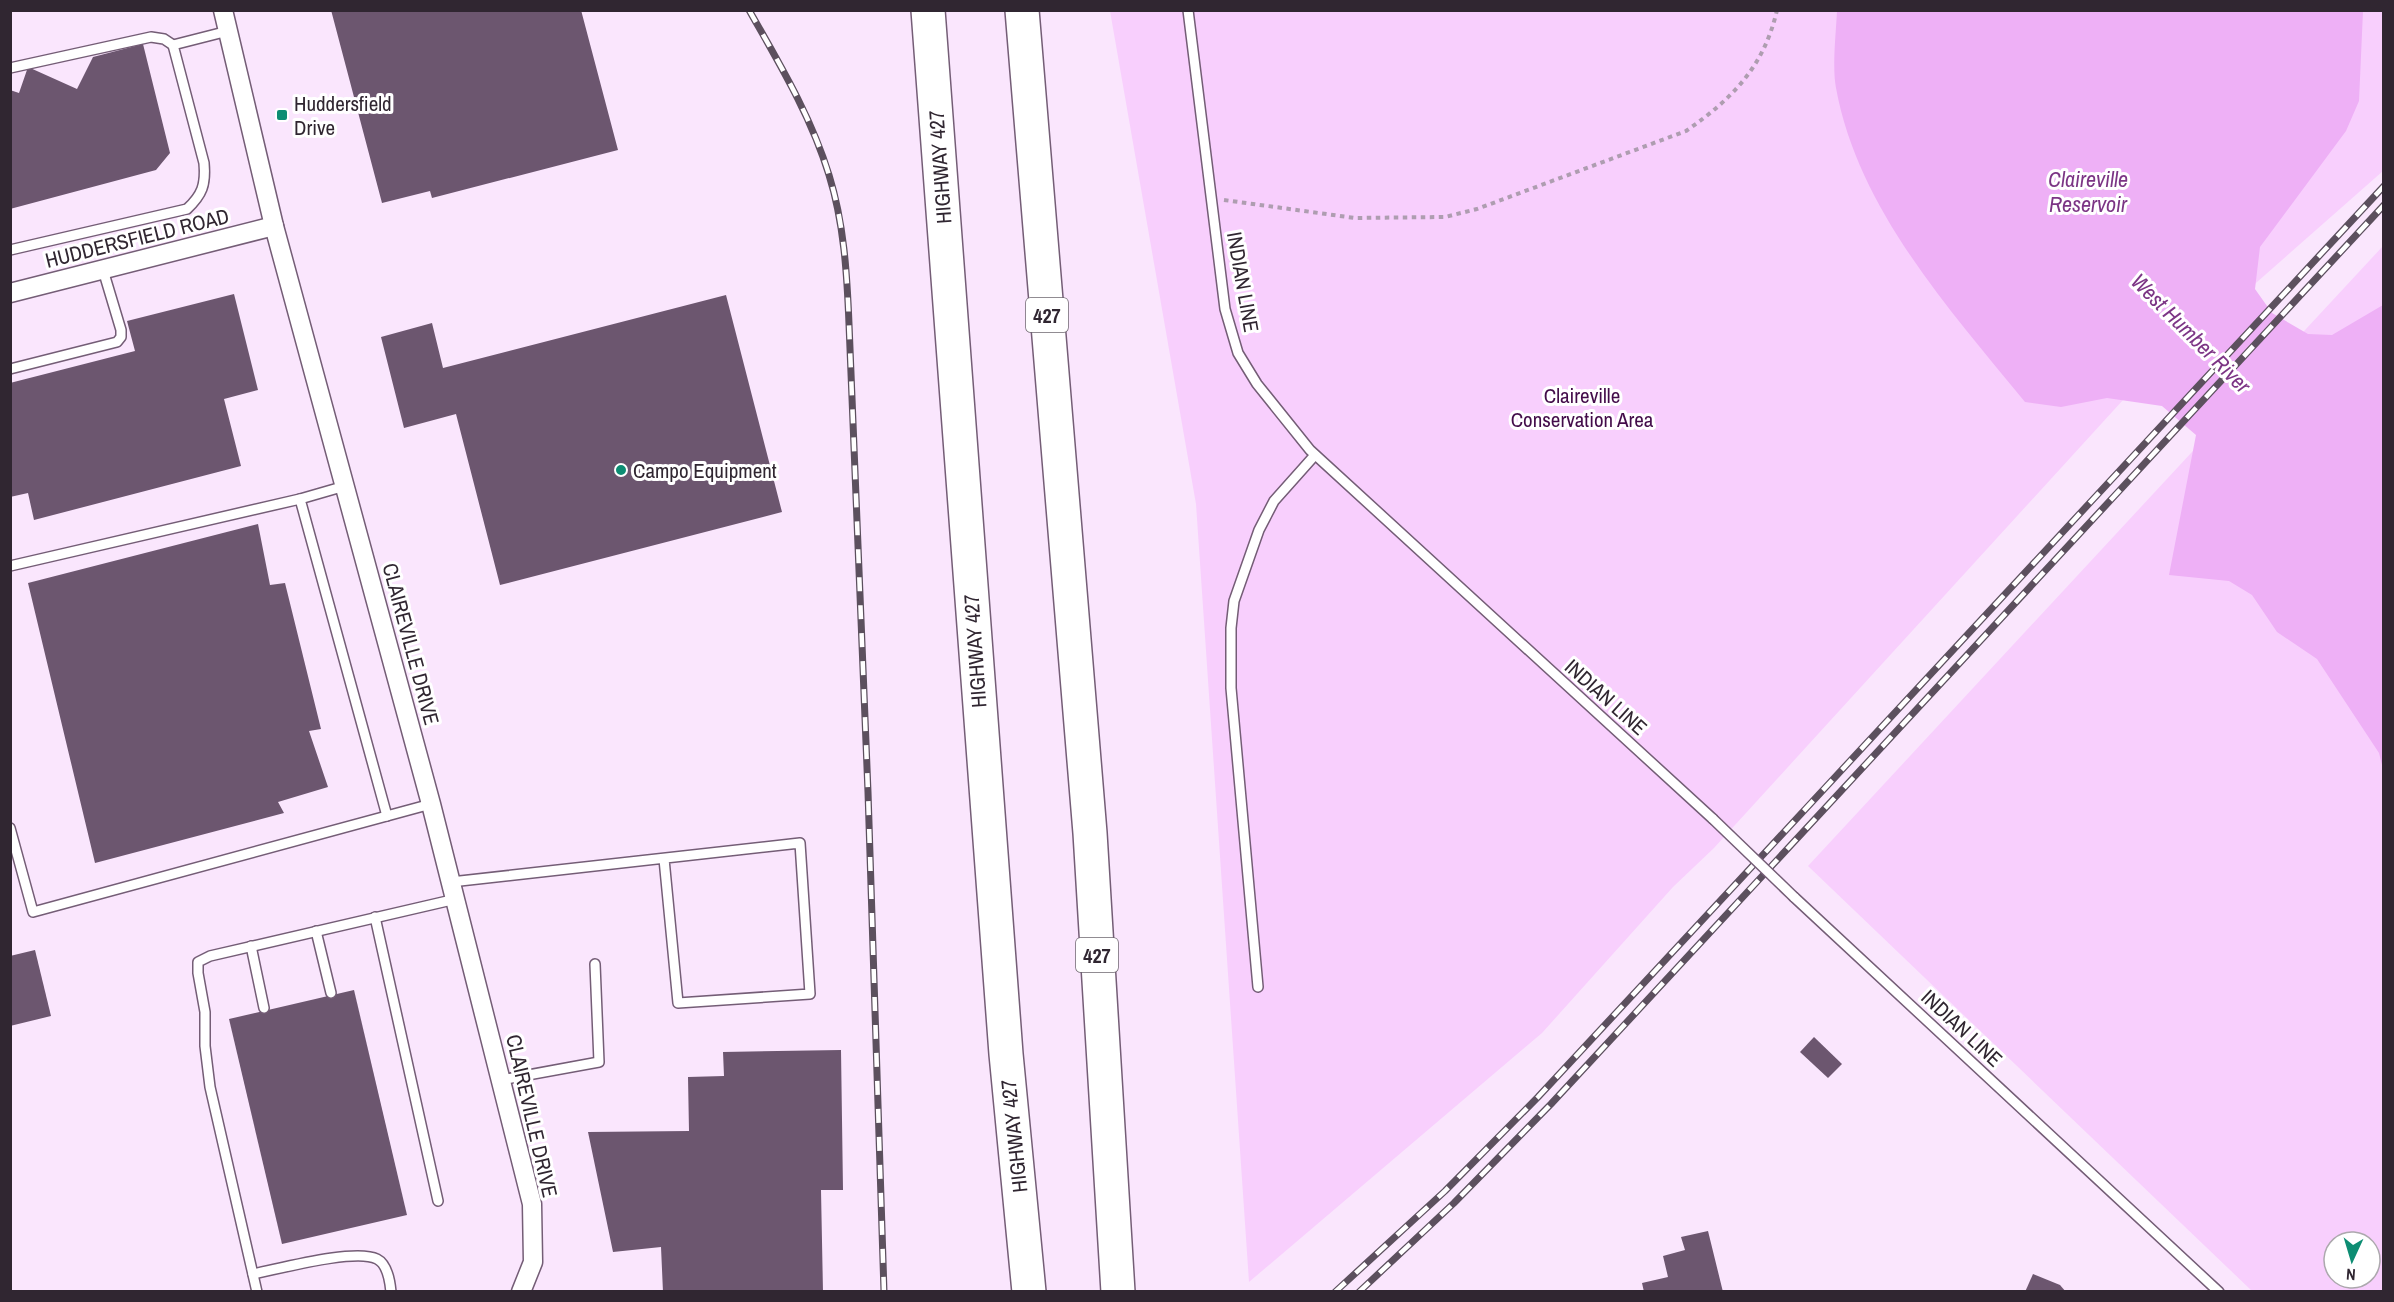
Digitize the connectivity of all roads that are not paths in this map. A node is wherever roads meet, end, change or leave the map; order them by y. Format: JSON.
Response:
{"nodes":[{"id":1,"x":223,"y":10,"type":"edge"},
{"id":2,"x":928,"y":10,"type":"edge"},
{"id":3,"x":1022,"y":10,"type":"edge"},
{"id":4,"x":1188,"y":10,"type":"edge"},
{"id":5,"x":228,"y":31,"type":"junction"},
{"id":6,"x":173,"y":45,"type":"junction"},
{"id":7,"x":10,"y":68,"type":"edge"},
{"id":8,"x":274,"y":226,"type":"junction"},
{"id":9,"x":10,"y":250,"type":"edge"},
{"id":10,"x":103,"y":270,"type":"junction"},
{"id":11,"x":10,"y":294,"type":"edge"},
{"id":12,"x":10,"y":369,"type":"edge"},
{"id":13,"x":1315,"y":454,"type":"junction"},
{"id":14,"x":345,"y":486,"type":"junction"},
{"id":15,"x":300,"y":499,"type":"junction"},
{"id":16,"x":10,"y":566,"type":"edge"},
{"id":17,"x":432,"y":804,"type":"junction"},
{"id":18,"x":387,"y":816,"type":"junction"},
{"id":19,"x":10,"y":828,"type":"edge"},
{"id":20,"x":664,"y":859,"type":"junction"},
{"id":21,"x":453,"y":890,"type":"junction"},
{"id":22,"x":375,"y":917,"type":"junction"},
{"id":23,"x":316,"y":931,"type":"junction"},
{"id":24,"x":251,"y":946,"type":"junction"},
{"id":25,"x":595,"y":964,"type":"dead end"},
{"id":26,"x":1258,"y":987,"type":"dead end"},
{"id":27,"x":331,"y":993,"type":"dead end"},
{"id":28,"x":264,"y":1008,"type":"dead end"},
{"id":29,"x":501,"y":1080,"type":"junction"},
{"id":30,"x":438,"y":1201,"type":"dead end"},
{"id":31,"x":253,"y":1274,"type":"junction"},
{"id":32,"x":257,"y":1292,"type":"edge"},
{"id":33,"x":391,"y":1292,"type":"edge"},
{"id":34,"x":521,"y":1292,"type":"edge"},
{"id":35,"x":1029,"y":1292,"type":"edge"},
{"id":36,"x":1118,"y":1292,"type":"edge"},
{"id":37,"x":2219,"y":1292,"type":"edge"}],
"edges":[{"from":1,"to":5,"type":"street","name":"CLAIREVILLE DRIVE"},
{"from":2,"to":35,"type":"highway","name":"HIGHWAY 427"},
{"from":3,"to":36,"type":"highway","number":"427"},
{"from":4,"to":13,"type":"lane","name":"INDIAN LINE"},
{"from":5,"to":6,"type":"lane"},
{"from":5,"to":8,"type":"street","name":"CLAIREVILLE DRIVE"},
{"from":6,"to":7,"type":"lane"},
{"from":6,"to":9,"type":"lane"},
{"from":8,"to":10,"type":"street","name":"HUDDERSFIELD ROAD"},
{"from":8,"to":14,"type":"street","name":"CLAIREVILLE DRIVE"},
{"from":10,"to":11,"type":"street","name":"HUDDERSFIELD ROAD"},
{"from":10,"to":12,"type":"lane"},
{"from":13,"to":26,"type":"lane"},
{"from":13,"to":37,"type":"lane","name":"INDIAN LINE","bridge":true},
{"from":14,"to":15,"type":"lane"},
{"from":14,"to":17,"type":"street","name":"CLAIREVILLE DRIVE"},
{"from":15,"to":16,"type":"lane"},
{"from":15,"to":18,"type":"lane"},
{"from":17,"to":18,"type":"lane"},
{"from":17,"to":21,"type":"street","name":"CLAIREVILLE DRIVE"},
{"from":18,"to":19,"type":"lane"},
{"from":20,"to":20,"type":"lane"},
{"from":20,"to":21,"type":"lane"},
{"from":21,"to":22,"type":"lane"},
{"from":21,"to":29,"type":"street","name":"CLAIREVILLE DRIVE"},
{"from":22,"to":23,"type":"lane"},
{"from":22,"to":30,"type":"lane"},
{"from":23,"to":24,"type":"lane"},
{"from":23,"to":27,"type":"lane"},
{"from":24,"to":28,"type":"lane"},
{"from":24,"to":31,"type":"lane"},
{"from":25,"to":29,"type":"lane"},
{"from":29,"to":34,"type":"street","name":"CLAIREVILLE DRIVE"},
{"from":31,"to":32,"type":"lane"},
{"from":31,"to":33,"type":"lane"}]}
